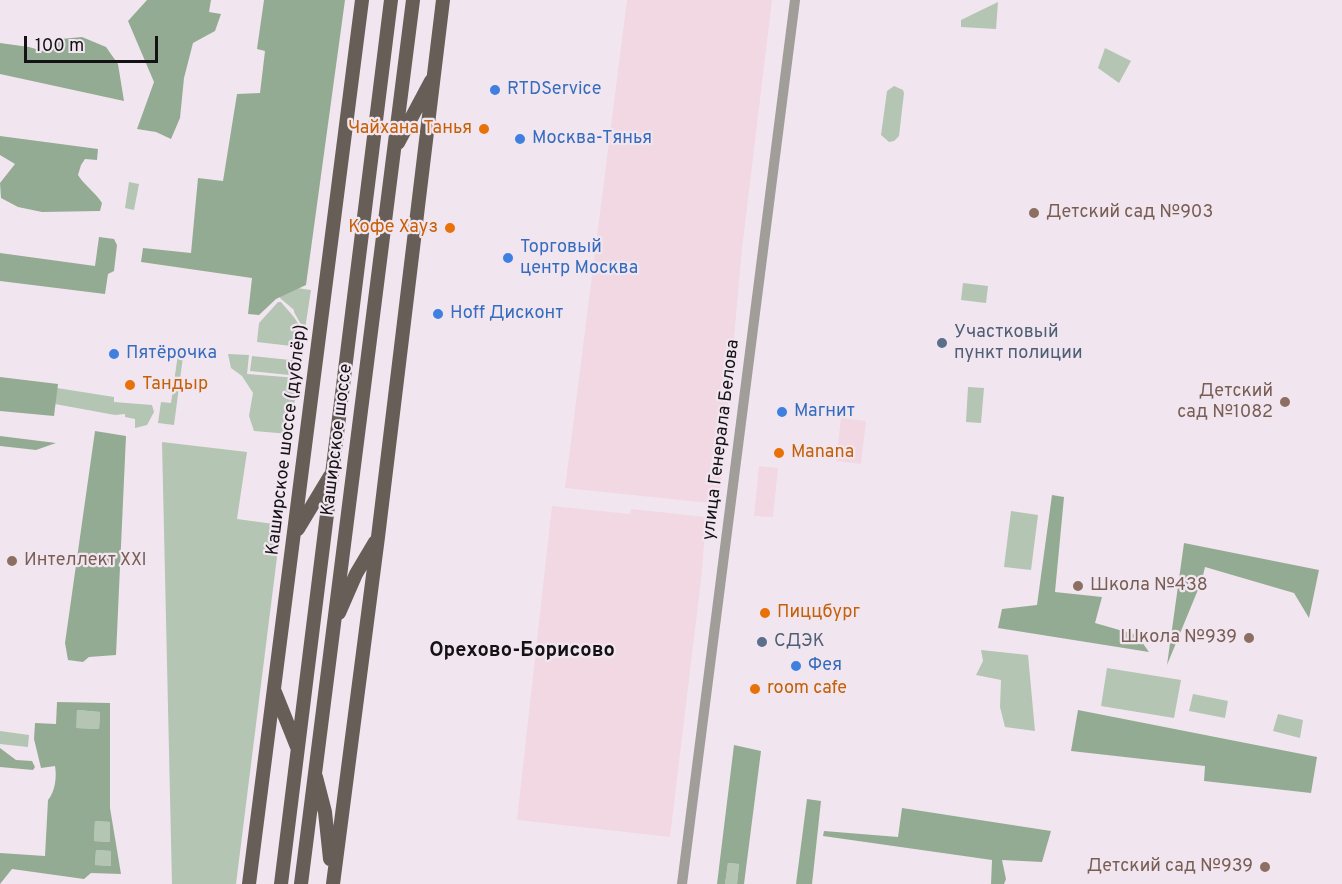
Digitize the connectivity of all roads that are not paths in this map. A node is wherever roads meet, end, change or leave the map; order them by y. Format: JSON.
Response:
{"nodes":[{"id":1,"x":362,"y":0,"type":"edge"},
{"id":2,"x":391,"y":0,"type":"edge"},
{"id":3,"x":412,"y":0,"type":"edge"},
{"id":4,"x":443,"y":0,"type":"edge"},
{"id":5,"x":795,"y":0,"type":"edge"},
{"id":6,"x":434,"y":74,"type":"junction"},
{"id":7,"x":392,"y":153,"type":"junction"},
{"id":8,"x":333,"y":471,"type":"junction"},
{"id":9,"x":378,"y":537,"type":"junction"},
{"id":10,"x":294,"y":539,"type":"junction"},
{"id":11,"x":333,"y":628,"type":"junction"},
{"id":12,"x":274,"y":690,"type":"junction"},
{"id":13,"x":298,"y":749,"type":"junction"},
{"id":14,"x":314,"y":770,"type":"junction"},
{"id":15,"x":333,"y":883,"type":"edge"},
{"id":16,"x":249,"y":884,"type":"edge"},
{"id":17,"x":281,"y":884,"type":"edge"},
{"id":18,"x":301,"y":884,"type":"edge"},
{"id":19,"x":682,"y":884,"type":"edge"}],
"edges":[{"from":1,"to":10,"type":"main road","name":"Каширское шоссе (дублёр)"},
{"from":2,"to":8,"type":"main road","name":"Каширское шоссе"},
{"from":3,"to":7,"type":"main road","name":"Каширское шоссе"},
{"from":4,"to":6,"type":"main road"},
{"from":5,"to":19,"type":"street","name":"улица Генерала Белова"},
{"from":6,"to":7,"type":"main road"},
{"from":6,"to":9,"type":"main road"},
{"from":7,"to":11,"type":"main road","name":"Каширское шоссе"},
{"from":8,"to":10,"type":"main road"},
{"from":8,"to":13,"type":"main road","name":"Каширское шоссе"},
{"from":9,"to":11,"type":"main road"},
{"from":9,"to":15,"type":"main road"},
{"from":10,"to":12,"type":"main road","name":"Каширское шоссе (дублёр)"},
{"from":11,"to":14,"type":"main road","name":"Каширское шоссе"},
{"from":12,"to":13,"type":"main road"},
{"from":12,"to":16,"type":"main road","name":"Каширское шоссе (дублёр)"},
{"from":13,"to":17,"type":"main road","name":"Каширское шоссе"},
{"from":14,"to":15,"type":"main road"},
{"from":14,"to":18,"type":"main road","name":"Каширское шоссе"}]}
